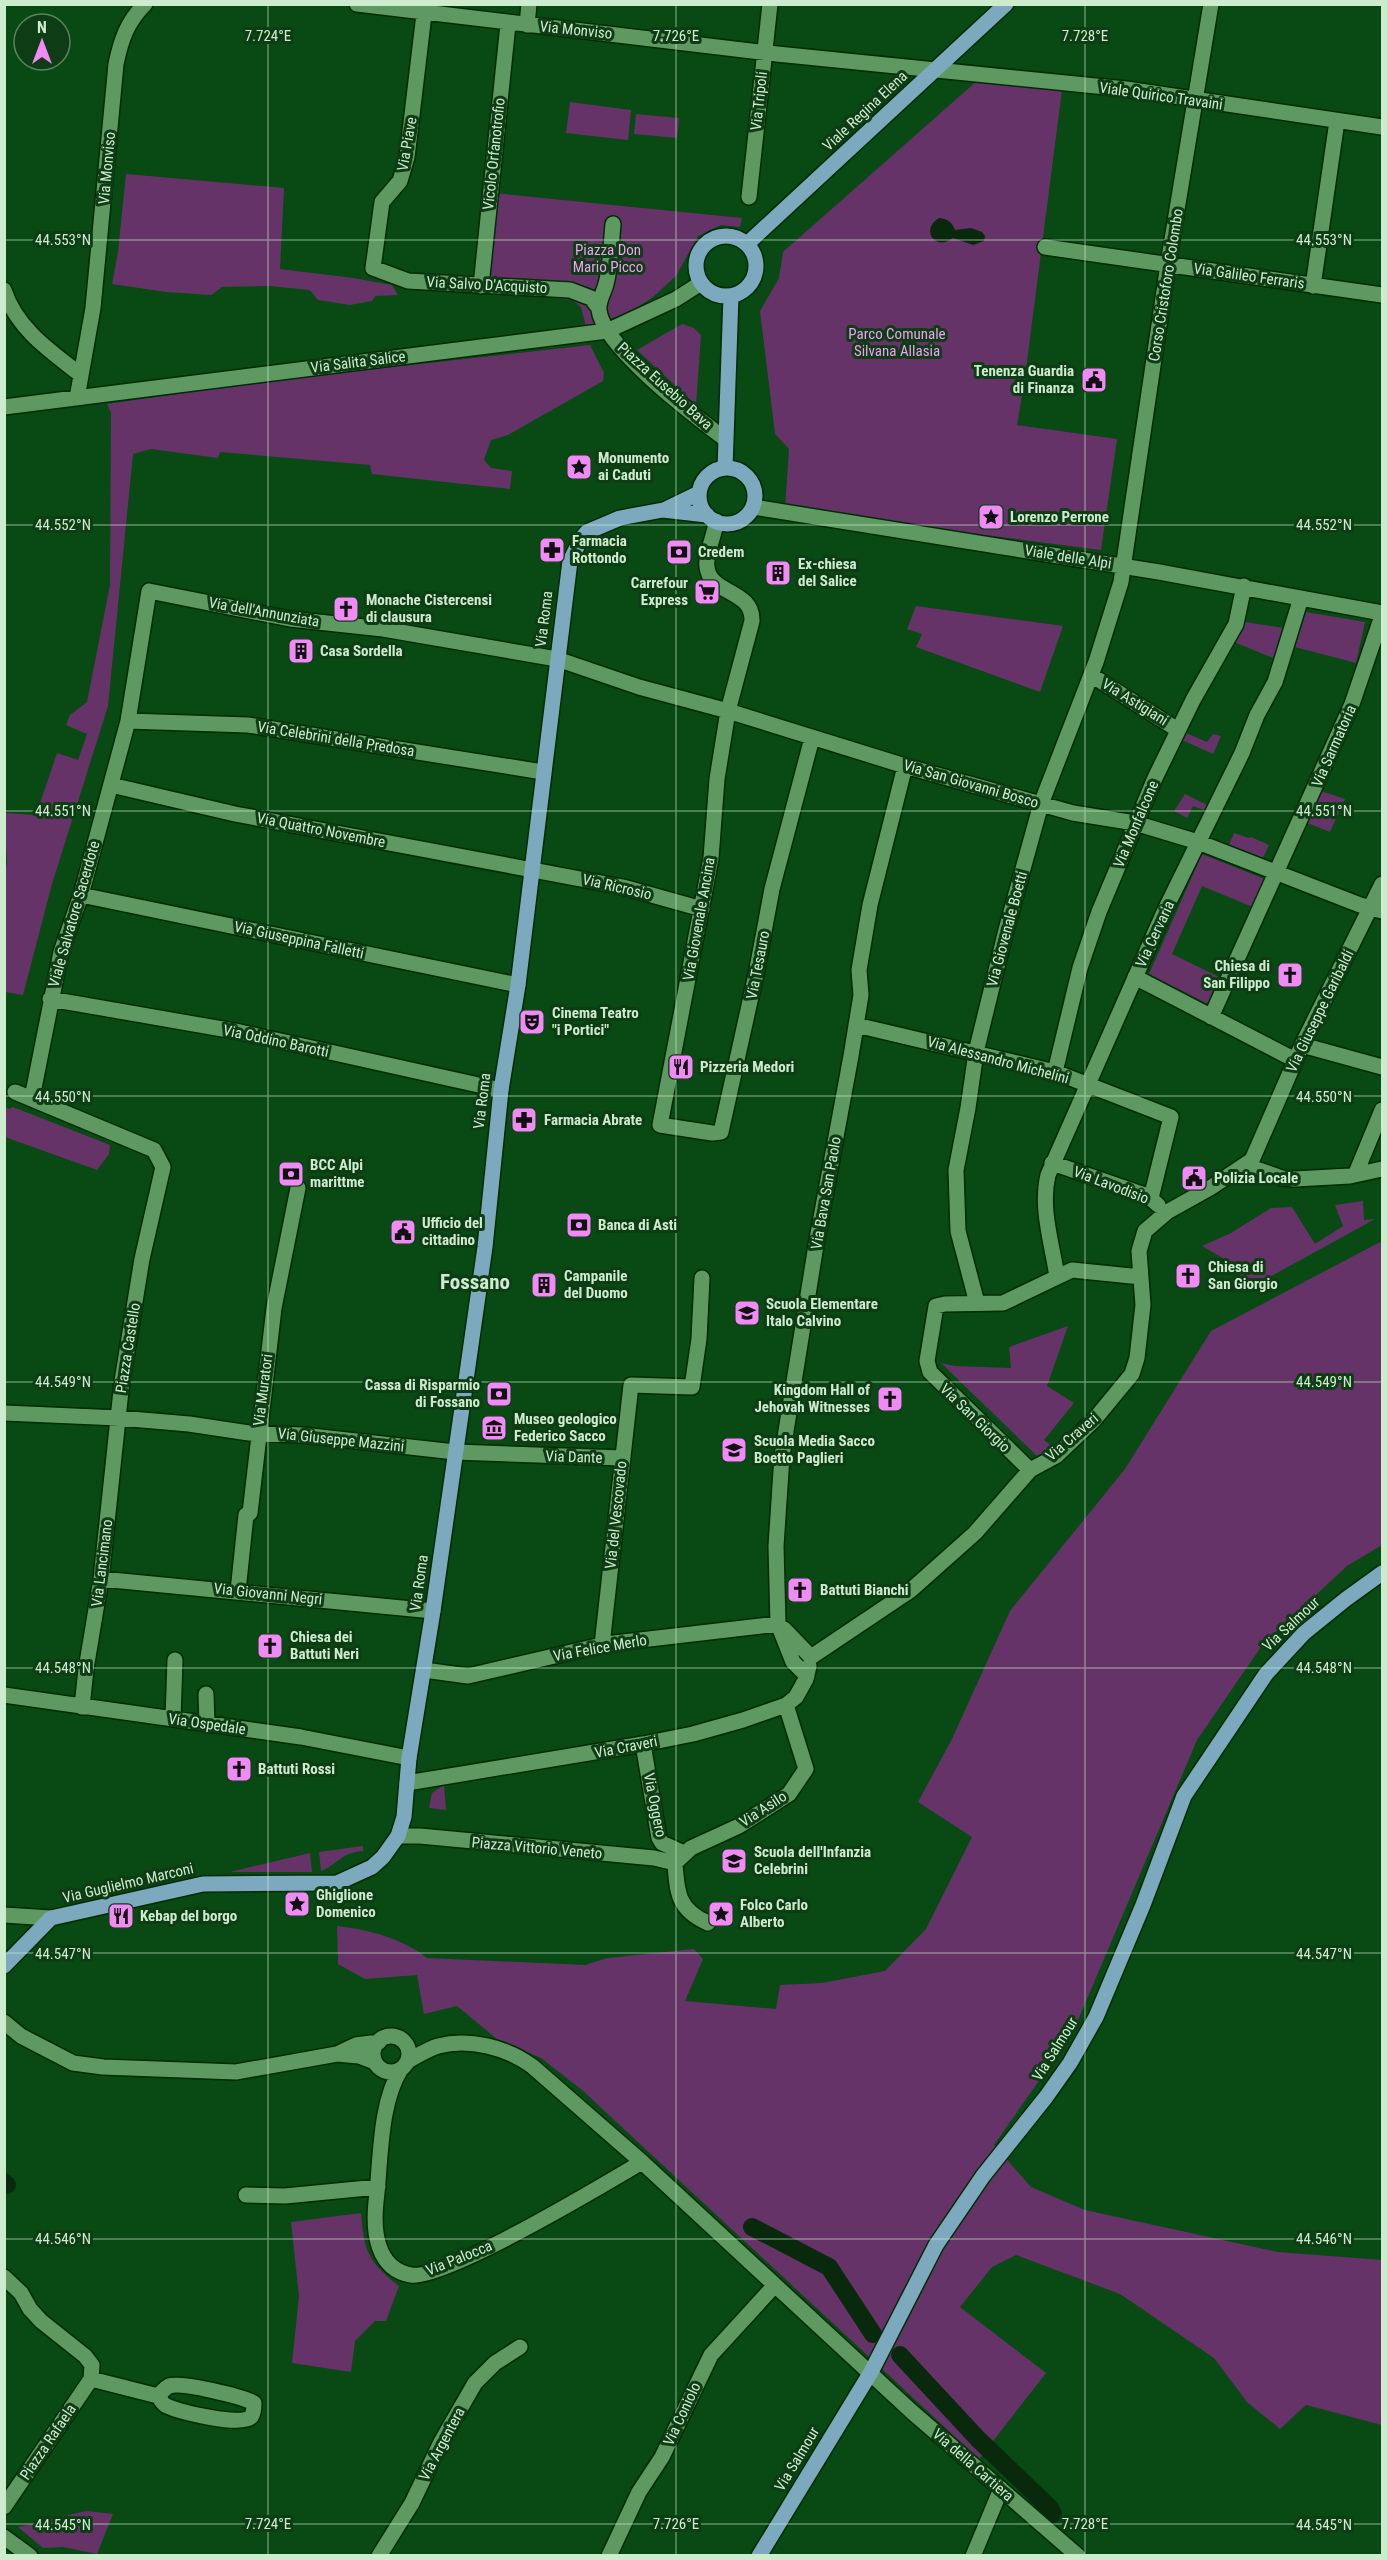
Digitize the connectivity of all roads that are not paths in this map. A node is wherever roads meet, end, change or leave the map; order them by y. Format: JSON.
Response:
{"nodes":[{"id":1,"x":145,"y":4,"type":"edge"},
{"id":2,"x":357,"y":4,"type":"edge"},
{"id":3,"x":529,"y":4,"type":"edge"},
{"id":4,"x":770,"y":4,"type":"edge"},
{"id":5,"x":1006,"y":4,"type":"edge"},
{"id":6,"x":1211,"y":4,"type":"edge"},
{"id":7,"x":424,"y":14,"type":"junction"},
{"id":8,"x":508,"y":24,"type":"junction"},
{"id":9,"x":527,"y":25,"type":"junction"},
{"id":10,"x":764,"y":51,"type":"junction"},
{"id":11,"x":938,"y":69,"type":"junction"},
{"id":12,"x":1196,"y":99,"type":"junction"},
{"id":13,"x":1337,"y":121,"type":"junction"},
{"id":14,"x":1383,"y":127,"type":"edge"},
{"id":15,"x":749,"y":197,"type":"dead end"},
{"id":16,"x":613,"y":224,"type":"dead end"},
{"id":17,"x":747,"y":244,"type":"junction"},
{"id":18,"x":1045,"y":247,"type":"dead end"},
{"id":19,"x":1168,"y":264,"type":"junction"},
{"id":20,"x":373,"y":267,"type":"joint"},
{"id":21,"x":701,"y":283,"type":"junction"},
{"id":22,"x":481,"y":285,"type":"junction"},
{"id":23,"x":1313,"y":285,"type":"junction"},
{"id":24,"x":4,"y":290,"type":"edge"},
{"id":25,"x":1383,"y":295,"type":"edge"},
{"id":26,"x":731,"y":296,"type":"junction"},
{"id":27,"x":598,"y":307,"type":"junction"},
{"id":28,"x":607,"y":331,"type":"junction"},
{"id":29,"x":81,"y":375,"type":"junction"},
{"id":30,"x":77,"y":398,"type":"junction"},
{"id":31,"x":4,"y":407,"type":"edge"},
{"id":32,"x":725,"y":440,"type":"junction"},
{"id":33,"x":725,"y":468,"type":"junction"},
{"id":34,"x":699,"y":493,"type":"junction"},
{"id":35,"x":753,"y":507,"type":"junction"},
{"id":36,"x":663,"y":510,"type":"junction"},
{"id":37,"x":712,"y":518,"type":"junction"},
{"id":38,"x":1123,"y":566,"type":"junction"},
{"id":39,"x":1244,"y":586,"type":"junction"},
{"id":40,"x":149,"y":591,"type":"joint"},
{"id":41,"x":1301,"y":598,"type":"junction"},
{"id":42,"x":1383,"y":614,"type":"edge"},
{"id":43,"x":557,"y":659,"type":"junction"},
{"id":44,"x":1091,"y":675,"type":"junction"},
{"id":45,"x":728,"y":711,"type":"junction"},
{"id":46,"x":128,"y":721,"type":"junction"},
{"id":47,"x":1178,"y":730,"type":"junction"},
{"id":48,"x":812,"y":738,"type":"junction"},
{"id":49,"x":905,"y":766,"type":"junction"},
{"id":50,"x":543,"y":772,"type":"junction"},
{"id":51,"x":111,"y":785,"type":"junction"},
{"id":52,"x":1041,"y":804,"type":"junction"},
{"id":53,"x":1136,"y":823,"type":"junction"},
{"id":54,"x":1198,"y":842,"type":"junction"},
{"id":55,"x":532,"y":870,"type":"junction"},
{"id":56,"x":1277,"y":872,"type":"junction"},
{"id":57,"x":1383,"y":884,"type":"edge"},
{"id":58,"x":81,"y":895,"type":"junction"},
{"id":59,"x":702,"y":909,"type":"junction"},
{"id":60,"x":1377,"y":909,"type":"edge"},
{"id":61,"x":1135,"y":977,"type":"junction"},
{"id":62,"x":518,"y":985,"type":"junction"},
{"id":63,"x":50,"y":999,"type":"junction"},
{"id":64,"x":1211,"y":1017,"type":"junction"},
{"id":65,"x":856,"y":1025,"type":"junction"},
{"id":66,"x":1302,"y":1045,"type":"junction"},
{"id":67,"x":976,"y":1052,"type":"junction"},
{"id":68,"x":1295,"y":1060,"type":"junction"},
{"id":69,"x":1383,"y":1067,"type":"edge"},
{"id":70,"x":1055,"y":1072,"type":"junction"},
{"id":71,"x":1087,"y":1084,"type":"junction"},
{"id":72,"x":501,"y":1090,"type":"junction"},
{"id":73,"x":15,"y":1092,"type":"dead end"},
{"id":74,"x":32,"y":1098,"type":"junction"},
{"id":75,"x":1383,"y":1110,"type":"edge"},
{"id":76,"x":660,"y":1125,"type":"joint"},
{"id":77,"x":1052,"y":1163,"type":"junction"},
{"id":78,"x":1245,"y":1165,"type":"junction"},
{"id":79,"x":1383,"y":1169,"type":"edge"},
{"id":80,"x":1356,"y":1173,"type":"junction"},
{"id":81,"x":298,"y":1188,"type":"dead end"},
{"id":82,"x":1151,"y":1198,"type":"junction"},
{"id":83,"x":1167,"y":1212,"type":"junction"},
{"id":84,"x":1057,"y":1277,"type":"junction"},
{"id":85,"x":1141,"y":1277,"type":"junction"},
{"id":86,"x":702,"y":1278,"type":"dead end"},
{"id":87,"x":977,"y":1303,"type":"junction"},
{"id":88,"x":4,"y":1413,"type":"edge"},
{"id":89,"x":119,"y":1418,"type":"junction"},
{"id":90,"x":258,"y":1432,"type":"junction"},
{"id":91,"x":455,"y":1452,"type":"junction"},
{"id":92,"x":622,"y":1458,"type":"junction"},
{"id":93,"x":1030,"y":1470,"type":"junction"},
{"id":94,"x":1383,"y":1573,"type":"edge"},
{"id":95,"x":101,"y":1579,"type":"junction"},
{"id":96,"x":238,"y":1591,"type":"junction"},
{"id":97,"x":434,"y":1611,"type":"junction"},
{"id":98,"x":778,"y":1624,"type":"junction"},
{"id":99,"x":602,"y":1645,"type":"junction"},
{"id":100,"x":811,"y":1657,"type":"junction"},
{"id":101,"x":175,"y":1660,"type":"dead end"},
{"id":102,"x":424,"y":1670,"type":"junction"},
{"id":103,"x":807,"y":1676,"type":"junction"},
{"id":104,"x":4,"y":1695,"type":"edge"},
{"id":105,"x":206,"y":1695,"type":"dead end"},
{"id":106,"x":786,"y":1705,"type":"junction"},
{"id":107,"x":82,"y":1707,"type":"junction"},
{"id":108,"x":173,"y":1719,"type":"junction"},
{"id":109,"x":207,"y":1724,"type":"junction"},
{"id":110,"x":643,"y":1744,"type":"junction"},
{"id":111,"x":409,"y":1758,"type":"junction"},
{"id":112,"x":407,"y":1783,"type":"junction"},
{"id":113,"x":398,"y":1836,"type":"junction"},
{"id":114,"x":680,"y":1858,"type":"junction"},
{"id":115,"x":4,"y":1915,"type":"edge"},
{"id":116,"x":51,"y":1918,"type":"junction"},
{"id":117,"x":708,"y":1923,"type":"dead end"},
{"id":118,"x":4,"y":1966,"type":"edge"},
{"id":119,"x":4,"y":2022,"type":"edge"},
{"id":120,"x":379,"y":2042,"type":"junction"},
{"id":121,"x":405,"y":2042,"type":"junction"},
{"id":122,"x":436,"y":2047,"type":"junction"},
{"id":123,"x":337,"y":2054,"type":"junction"},
{"id":124,"x":378,"y":2065,"type":"junction"},
{"id":125,"x":405,"y":2065,"type":"junction"},
{"id":126,"x":388,"y":2100,"type":"junction"},
{"id":127,"x":642,"y":2162,"type":"junction"},
{"id":128,"x":378,"y":2187,"type":"junction"},
{"id":129,"x":246,"y":2195,"type":"dead end"},
{"id":130,"x":4,"y":2277,"type":"edge"},
{"id":131,"x":775,"y":2285,"type":"junction"},
{"id":132,"x":520,"y":2347,"type":"dead end"},
{"id":133,"x":871,"y":2372,"type":"junction"},
{"id":134,"x":91,"y":2379,"type":"junction"},
{"id":135,"x":158,"y":2396,"type":"junction"},
{"id":136,"x":1001,"y":2489,"type":"junction"},
{"id":137,"x":5,"y":2507,"type":"edge"},
{"id":138,"x":4,"y":2537,"type":"edge"},
{"id":139,"x":30,"y":2556,"type":"edge"},
{"id":140,"x":379,"y":2556,"type":"edge"},
{"id":141,"x":609,"y":2556,"type":"edge"},
{"id":142,"x":759,"y":2556,"type":"edge"},
{"id":143,"x":973,"y":2556,"type":"edge"},
{"id":144,"x":1078,"y":2556,"type":"edge"}],
"edges":[{"from":1,"to":29,"type":"street","name":"Via Monviso"},
{"from":2,"to":7,"type":"street","name":"Via Monviso"},
{"from":3,"to":9,"type":"street"},
{"from":4,"to":10,"type":"street","name":"Via Tripoli"},
{"from":5,"to":11,"type":"main road","name":"Viale Regina Elena"},
{"from":6,"to":12,"type":"street","name":"Corso Cristoforo Colombo"},
{"from":7,"to":8,"type":"street","name":"Via Monviso"},
{"from":7,"to":20,"type":"street","name":"Via Piave"},
{"from":8,"to":9,"type":"street","name":"Via Monviso"},
{"from":8,"to":22,"type":"street","name":"Vicolo Orfanotrofio"},
{"from":9,"to":10,"type":"street","name":"Via Monviso"},
{"from":10,"to":11,"type":"street","name":"Via Monviso"},
{"from":10,"to":15,"type":"street","name":"Via Tripoli"},
{"from":11,"to":12,"type":"street","name":"Viale Quirico Travaini"},
{"from":11,"to":17,"type":"main road","name":"Viale Regina Elena"},
{"from":12,"to":13,"type":"street","name":"Viale Quirico Travaini"},
{"from":12,"to":19,"type":"street","name":"Corso Cristoforo Colombo"},
{"from":13,"to":14,"type":"street","name":"Viale Quirico Travaini"},
{"from":13,"to":23,"type":"street"},
{"from":16,"to":27,"type":"street"},
{"from":17,"to":21,"type":"main road"},
{"from":17,"to":26,"type":"main road"},
{"from":18,"to":19,"type":"street","name":"Via Galileo Ferraris"},
{"from":19,"to":23,"type":"street","name":"Via Galileo Ferraris"},
{"from":19,"to":38,"type":"street","name":"Corso Cristoforo Colombo"},
{"from":20,"to":22,"type":"street","name":"Via Salvo D'Acquisto"},
{"from":21,"to":26,"type":"main road"},
{"from":21,"to":28,"type":"street","name":"Via Salita Salice"},
{"from":22,"to":27,"type":"street","name":"Via Salvo D'Acquisto"},
{"from":23,"to":25,"type":"street","name":"Via Galileo Ferraris"},
{"from":24,"to":29,"type":"street"},
{"from":26,"to":32,"type":"main road"},
{"from":27,"to":28,"type":"street"},
{"from":28,"to":30,"type":"street","name":"Via Salita Salice"},
{"from":28,"to":32,"type":"street","name":"Piazza Eusebio Bava"},
{"from":29,"to":30,"type":"street","name":"Via Monviso"},
{"from":30,"to":31,"type":"street","name":"Via Salita Salice"},
{"from":32,"to":33,"type":"main road"},
{"from":33,"to":34,"type":"main road"},
{"from":33,"to":35,"type":"main road"},
{"from":34,"to":36,"type":"main road","name":"Via Roma"},
{"from":34,"to":37,"type":"main road"},
{"from":35,"to":37,"type":"main road"},
{"from":35,"to":38,"type":"street","name":"Viale delle Alpi"},
{"from":36,"to":37,"type":"main road","name":"Via Roma"},
{"from":36,"to":43,"type":"main road","name":"Via Roma"},
{"from":37,"to":45,"type":"street","name":"Via Giovenale Ancina"},
{"from":38,"to":39,"type":"street","name":"Viale delle Alpi"},
{"from":38,"to":44,"type":"street","name":"Via Giovenale Boetti"},
{"from":39,"to":41,"type":"street","name":"Viale delle Alpi"},
{"from":39,"to":47,"type":"street","name":"Via Monfalcone"},
{"from":40,"to":43,"type":"street","name":"Via dell'Annunziata"},
{"from":40,"to":46,"type":"street","name":"Viale Salvatore Sacerdote"},
{"from":41,"to":42,"type":"street","name":"Viale delle Alpi"},
{"from":41,"to":54,"type":"street","name":"Via Cervaria"},
{"from":42,"to":56,"type":"street","name":"Via Sarmatoria"},
{"from":43,"to":45,"type":"street","name":"Via San Giovanni Bosco"},
{"from":43,"to":50,"type":"main road","name":"Via Roma"},
{"from":44,"to":47,"type":"street","name":"Via Astigiani"},
{"from":44,"to":52,"type":"street","name":"Via Giovenale Boetti"},
{"from":45,"to":48,"type":"street","name":"Via San Giovanni Bosco"},
{"from":45,"to":59,"type":"street","name":"Via Giovenale Ancina"},
{"from":46,"to":50,"type":"street","name":"Via Celebrini della Predosa"},
{"from":46,"to":51,"type":"street","name":"Viale Salvatore Sacerdote"},
{"from":47,"to":53,"type":"street","name":"Via Monfalcone"},
{"from":48,"to":49,"type":"street","name":"Via San Giovanni Bosco"},
{"from":48,"to":76,"type":"street","name":"Via Tesauro"},
{"from":49,"to":52,"type":"street","name":"Via San Giovanni Bosco"},
{"from":49,"to":65,"type":"street","name":"Via Bava San Paolo"},
{"from":50,"to":55,"type":"main road","name":"Via Roma"},
{"from":51,"to":55,"type":"street","name":"Via Quattro Novembre"},
{"from":51,"to":58,"type":"street","name":"Viale Salvatore Sacerdote"},
{"from":52,"to":53,"type":"street","name":"Via San Giovanni Bosco"},
{"from":52,"to":67,"type":"street","name":"Via Giovenale Boetti"},
{"from":53,"to":54,"type":"street","name":"Via San Giovanni Bosco"},
{"from":53,"to":70,"type":"street","name":"Via Monfalcone"},
{"from":54,"to":56,"type":"street","name":"Via San Giovanni Bosco"},
{"from":54,"to":61,"type":"street","name":"Via Cervaria"},
{"from":55,"to":59,"type":"street","name":"Via Ricrosio"},
{"from":55,"to":62,"type":"main road","name":"Via Roma"},
{"from":56,"to":60,"type":"street","name":"Via San Giovanni Bosco"},
{"from":56,"to":64,"type":"street","name":"Via Sarmatoria"},
{"from":57,"to":60,"type":"street","name":"Via Giuseppe Garibaldi"},
{"from":58,"to":62,"type":"street","name":"Via Giuseppina Falletti"},
{"from":58,"to":63,"type":"street","name":"Viale Salvatore Sacerdote"},
{"from":59,"to":76,"type":"street","name":"Via Giovenale Ancina"},
{"from":60,"to":66,"type":"street","name":"Via Giuseppe Garibaldi"},
{"from":61,"to":64,"type":"street"},
{"from":61,"to":71,"type":"street","name":"Via Cervaria"},
{"from":62,"to":72,"type":"main road","name":"Via Roma"},
{"from":63,"to":72,"type":"street","name":"Via Oddino Barotti"},
{"from":63,"to":74,"type":"street","name":"Viale Salvatore Sacerdote"},
{"from":64,"to":68,"type":"street"},
{"from":65,"to":67,"type":"street","name":"Via Alessandro Michelini"},
{"from":65,"to":98,"type":"street","name":"Via Bava San Paolo"},
{"from":66,"to":68,"type":"street","name":"Via Giuseppe Garibaldi"},
{"from":66,"to":69,"type":"street"},
{"from":67,"to":70,"type":"street","name":"Via Alessandro Michelini"},
{"from":67,"to":87,"type":"street","name":"Via Giovenale Boetti"},
{"from":68,"to":78,"type":"street","name":"Via Giuseppe Garibaldi"},
{"from":70,"to":71,"type":"street","name":"Via Alessandro Michelini"},
{"from":71,"to":77,"type":"street","name":"Via Cervaria"},
{"from":71,"to":82,"type":"street","name":"Via Alessandro Michelini"},
{"from":72,"to":91,"type":"main road","name":"Via Roma"},
{"from":73,"to":74,"type":"street"},
{"from":74,"to":89,"type":"street","name":"Piazza Castello"},
{"from":75,"to":80,"type":"street"},
{"from":77,"to":82,"type":"street","name":"Via Lavodisio"},
{"from":77,"to":84,"type":"street","name":"Via Cervaria"},
{"from":78,"to":80,"type":"street"},
{"from":78,"to":83,"type":"street","name":"Via Giuseppe Garibaldi"},
{"from":79,"to":80,"type":"street"},
{"from":81,"to":90,"type":"street","name":"Via Muratori"},
{"from":82,"to":83,"type":"street","name":"Via Lavodisio"},
{"from":83,"to":85,"type":"street","name":"Via Giuseppe Garibaldi"},
{"from":84,"to":85,"type":"street"},
{"from":84,"to":87,"type":"street"},
{"from":85,"to":93,"type":"street","name":"Via Craveri"},
{"from":86,"to":92,"type":"street","name":"Via del Vescovado"},
{"from":87,"to":93,"type":"street","name":"Via San Giorgio"},
{"from":88,"to":89,"type":"street"},
{"from":89,"to":90,"type":"street","name":"Via Giuseppe Mazzini"},
{"from":89,"to":95,"type":"street","name":"Via Lancimano"},
{"from":90,"to":91,"type":"street","name":"Via Giuseppe Mazzini"},
{"from":90,"to":96,"type":"street","name":"Via Muratori"},
{"from":91,"to":92,"type":"street","name":"Via Dante"},
{"from":91,"to":97,"type":"main road","name":"Via Roma"},
{"from":92,"to":99,"type":"street","name":"Via del Vescovado"},
{"from":93,"to":100,"type":"street","name":"Via Craveri"},
{"from":94,"to":133,"type":"main road","name":"Via Salmour"},
{"from":95,"to":96,"type":"street","name":"Via Giovanni Negri"},
{"from":95,"to":107,"type":"street","name":"Via Lancimano"},
{"from":96,"to":97,"type":"street","name":"Via Giovanni Negri"},
{"from":97,"to":102,"type":"main road","name":"Via Roma"},
{"from":98,"to":99,"type":"street","name":"Via Felice Merlo"},
{"from":98,"to":100,"type":"street"},
{"from":98,"to":103,"type":"street"},
{"from":99,"to":102,"type":"street","name":"Via Felice Merlo"},
{"from":100,"to":103,"type":"street"},
{"from":101,"to":108,"type":"street"},
{"from":102,"to":111,"type":"main road","name":"Via Roma"},
{"from":103,"to":106,"type":"street"},
{"from":104,"to":107,"type":"street","name":"Via Ospedale"},
{"from":105,"to":109,"type":"street"},
{"from":106,"to":110,"type":"street","name":"Via Craveri"},
{"from":106,"to":114,"type":"street","name":"Via Asilo"},
{"from":107,"to":108,"type":"street","name":"Via Ospedale"},
{"from":108,"to":109,"type":"street","name":"Via Ospedale"},
{"from":109,"to":111,"type":"street","name":"Via Ospedale"},
{"from":110,"to":112,"type":"street","name":"Via Craveri"},
{"from":110,"to":114,"type":"street","name":"Via Oggero"},
{"from":111,"to":112,"type":"main road","name":"Via Guglielmo Marconi"},
{"from":112,"to":113,"type":"main road","name":"Via Guglielmo Marconi"},
{"from":113,"to":114,"type":"street","name":"Piazza Vittorio Veneto"},
{"from":113,"to":116,"type":"main road","name":"Via Guglielmo Marconi"},
{"from":114,"to":117,"type":"street"},
{"from":115,"to":116,"type":"street"},
{"from":116,"to":118,"type":"main road","name":"Via Guglielmo Marconi"},
{"from":119,"to":123,"type":"street"},
{"from":120,"to":121,"type":"street"},
{"from":120,"to":123,"type":"street"},
{"from":120,"to":124,"type":"street","name":"Via Palocca"},
{"from":121,"to":122,"type":"street"},
{"from":121,"to":125,"type":"street"},
{"from":122,"to":125,"type":"street"},
{"from":122,"to":127,"type":"street"},
{"from":123,"to":124,"type":"street"},
{"from":124,"to":125,"type":"street"},
{"from":124,"to":126,"type":"street","name":"Via Palocca"},
{"from":125,"to":126,"type":"street","name":"Via Palocca"},
{"from":126,"to":128,"type":"street","name":"Via Palocca"},
{"from":127,"to":128,"type":"street","name":"Via Palocca"},
{"from":127,"to":131,"type":"street"},
{"from":128,"to":129,"type":"street"},
{"from":130,"to":134,"type":"street"},
{"from":131,"to":133,"type":"street"},
{"from":131,"to":141,"type":"street","name":"Via Coniolo"},
{"from":132,"to":140,"type":"street","name":"Via Argentera"},
{"from":133,"to":136,"type":"street","name":"Via della Cartiera"},
{"from":133,"to":142,"type":"main road","name":"Via Salmour"},
{"from":134,"to":135,"type":"street"},
{"from":134,"to":137,"type":"street","name":"Piazza Rafaela"},
{"from":135,"to":135,"type":"street"},
{"from":136,"to":143,"type":"street"},
{"from":136,"to":144,"type":"street","name":"Via della Cartiera"},
{"from":138,"to":139,"type":"street"}]}
